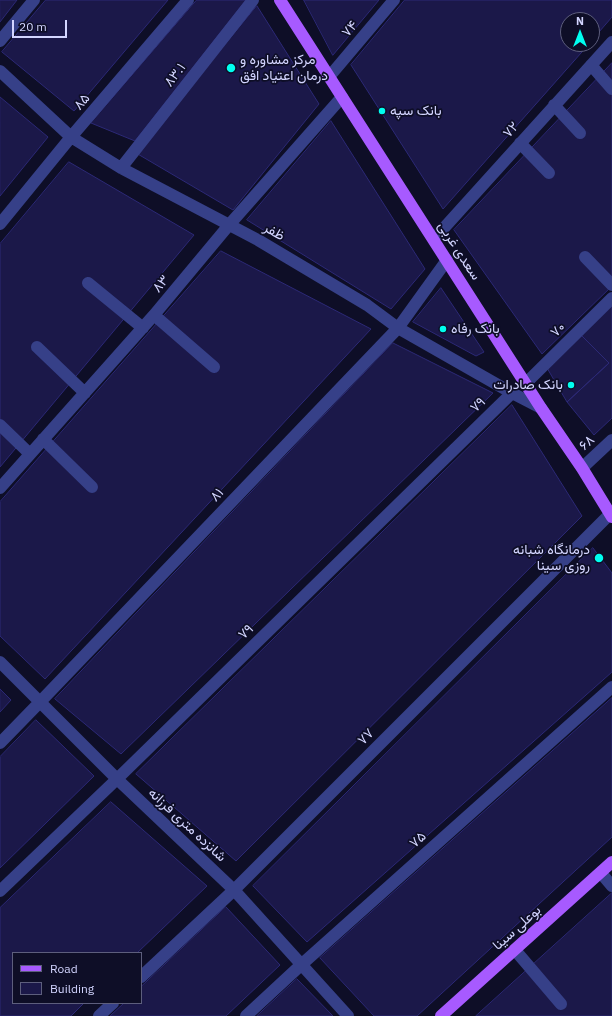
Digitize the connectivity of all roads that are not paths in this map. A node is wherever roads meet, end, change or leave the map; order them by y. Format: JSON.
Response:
{"nodes":[{"id":1,"x":34,"y":0,"type":"edge"},
{"id":2,"x":188,"y":0,"type":"edge"},
{"id":3,"x":253,"y":0,"type":"edge"},
{"id":4,"x":280,"y":0,"type":"edge"},
{"id":5,"x":394,"y":0,"type":"edge"},
{"id":6,"x":0,"y":41,"type":"edge"},
{"id":7,"x":612,"y":42,"type":"edge"},
{"id":8,"x":591,"y":66,"type":"junction"},
{"id":9,"x":0,"y":71,"type":"edge"},
{"id":10,"x":329,"y":77,"type":"junction"},
{"id":11,"x":612,"y":89,"type":"edge"},
{"id":12,"x":342,"y":97,"type":"junction"},
{"id":13,"x":554,"y":105,"type":"junction"},
{"id":14,"x":580,"y":133,"type":"dead end"},
{"id":15,"x":71,"y":137,"type":"junction"},
{"id":16,"x":520,"y":144,"type":"junction"},
{"id":17,"x":121,"y":168,"type":"junction"},
{"id":18,"x":549,"y":173,"type":"dead end"},
{"id":19,"x":0,"y":224,"type":"edge"},
{"id":20,"x":229,"y":225,"type":"junction"},
{"id":21,"x":434,"y":239,"type":"junction"},
{"id":22,"x":585,"y":257,"type":"dead end"},
{"id":23,"x":447,"y":260,"type":"junction"},
{"id":24,"x":88,"y":283,"type":"dead end"},
{"id":25,"x":612,"y":285,"type":"edge"},
{"id":26,"x":612,"y":298,"type":"edge"},
{"id":27,"x":154,"y":315,"type":"junction"},
{"id":28,"x":143,"y":328,"type":"junction"},
{"id":29,"x":398,"y":328,"type":"junction"},
{"id":30,"x":36,"y":347,"type":"dead end"},
{"id":31,"x":214,"y":367,"type":"dead end"},
{"id":32,"x":526,"y":383,"type":"junction"},
{"id":33,"x":85,"y":393,"type":"junction"},
{"id":34,"x":512,"y":393,"type":"junction"},
{"id":35,"x":541,"y":408,"type":"junction"},
{"id":36,"x":0,"y":425,"type":"edge"},
{"id":37,"x":43,"y":439,"type":"junction"},
{"id":38,"x":612,"y":440,"type":"edge"},
{"id":39,"x":30,"y":454,"type":"junction"},
{"id":40,"x":582,"y":468,"type":"junction"},
{"id":41,"x":92,"y":487,"type":"dead end"},
{"id":42,"x":0,"y":488,"type":"edge"},
{"id":43,"x":611,"y":516,"type":"edge"},
{"id":44,"x":0,"y":662,"type":"edge"},
{"id":45,"x":612,"y":687,"type":"edge"},
{"id":46,"x":40,"y":702,"type":"junction"},
{"id":47,"x":0,"y":743,"type":"edge"},
{"id":48,"x":117,"y":779,"type":"junction"},
{"id":49,"x":612,"y":862,"type":"edge"},
{"id":50,"x":600,"y":873,"type":"junction"},
{"id":51,"x":612,"y":886,"type":"edge"},
{"id":52,"x":234,"y":890,"type":"junction"},
{"id":53,"x":0,"y":891,"type":"edge"},
{"id":54,"x":515,"y":950,"type":"junction"},
{"id":55,"x":301,"y":965,"type":"junction"},
{"id":56,"x":142,"y":976,"type":"edge"},
{"id":57,"x":112,"y":1004,"type":"edge"},
{"id":58,"x":561,"y":1004,"type":"dead end"},
{"id":59,"x":444,"y":1015,"type":"edge"},
{"id":60,"x":100,"y":1016,"type":"edge"},
{"id":61,"x":246,"y":1016,"type":"edge"},
{"id":62,"x":348,"y":1016,"type":"edge"}],
"edges":[{"from":1,"to":6,"type":"street"},
{"from":2,"to":15,"type":"street","name":"۸۵"},
{"from":3,"to":17,"type":"street","name":"۸۳.۱"},
{"from":4,"to":10,"type":"main road","name":"سعدی غربی"},
{"from":5,"to":10,"type":"street","name":"۷۴"},
{"from":7,"to":8,"type":"street","name":"۷۲"},
{"from":8,"to":11,"type":"street"},
{"from":8,"to":13,"type":"street","name":"۷۲"},
{"from":9,"to":15,"type":"street","name":"ظفر"},
{"from":10,"to":12,"type":"main road","name":"سعدی غربی"},
{"from":12,"to":20,"type":"street","name":"۸۳"},
{"from":12,"to":21,"type":"main road","name":"سعدی غربی"},
{"from":13,"to":14,"type":"street"},
{"from":13,"to":16,"type":"street","name":"۷۲"},
{"from":15,"to":17,"type":"street","name":"ظفر"},
{"from":15,"to":19,"type":"street","name":"۸۵"},
{"from":16,"to":18,"type":"street"},
{"from":16,"to":21,"type":"street","name":"۷۲"},
{"from":17,"to":20,"type":"street","name":"ظفر"},
{"from":20,"to":27,"type":"street","name":"۸۳"},
{"from":20,"to":29,"type":"street","name":"ظفر"},
{"from":21,"to":23,"type":"main road","name":"سعدی غربی"},
{"from":22,"to":25,"type":"street"},
{"from":23,"to":29,"type":"street","name":"۸۱"},
{"from":23,"to":32,"type":"main road","name":"سعدی غربی"},
{"from":24,"to":28,"type":"street"},
{"from":26,"to":32,"type":"street","name":"۷۰"},
{"from":27,"to":28,"type":"street","name":"۸۳"},
{"from":27,"to":31,"type":"street"},
{"from":28,"to":33,"type":"street","name":"۸۳"},
{"from":29,"to":34,"type":"street","name":"ظفر"},
{"from":29,"to":46,"type":"street","name":"۸۱"},
{"from":30,"to":33,"type":"street"},
{"from":32,"to":35,"type":"main road","name":"سعدی غربی"},
{"from":33,"to":37,"type":"street","name":"۸۳"},
{"from":34,"to":35,"type":"street","name":"ظفر"},
{"from":34,"to":48,"type":"street","name":"۷۹"},
{"from":35,"to":40,"type":"main road","name":"سعدی غربی"},
{"from":36,"to":39,"type":"street"},
{"from":37,"to":39,"type":"street","name":"۸۳"},
{"from":37,"to":41,"type":"street"},
{"from":38,"to":40,"type":"street","name":"۶۸"},
{"from":39,"to":42,"type":"street","name":"۸۳"},
{"from":40,"to":43,"type":"main road","name":"سعدی غربی"},
{"from":43,"to":52,"type":"street","name":"۷۷"},
{"from":44,"to":46,"type":"street","name":"شانزده متری فرزانه"},
{"from":45,"to":55,"type":"street","name":"۷۵"},
{"from":46,"to":47,"type":"street","name":"۸۱"},
{"from":46,"to":48,"type":"street","name":"شانزده متری فرزانه"},
{"from":48,"to":52,"type":"street","name":"شانزده متری فرزانه"},
{"from":48,"to":53,"type":"street","name":"۷۹"},
{"from":49,"to":50,"type":"main road","name":"بوعلی سینا"},
{"from":50,"to":51,"type":"street"},
{"from":50,"to":54,"type":"main road","name":"بوعلی سینا"},
{"from":52,"to":55,"type":"street","name":"شانزده متری فرزانه"},
{"from":52,"to":56,"type":"street","name":"۷۷"},
{"from":54,"to":58,"type":"street"},
{"from":54,"to":59,"type":"main road","name":"بوعلی سینا"},
{"from":55,"to":61,"type":"street","name":"۷۵"},
{"from":55,"to":62,"type":"street","name":"شانزده متری فرزانه"},
{"from":57,"to":60,"type":"street"}]}
